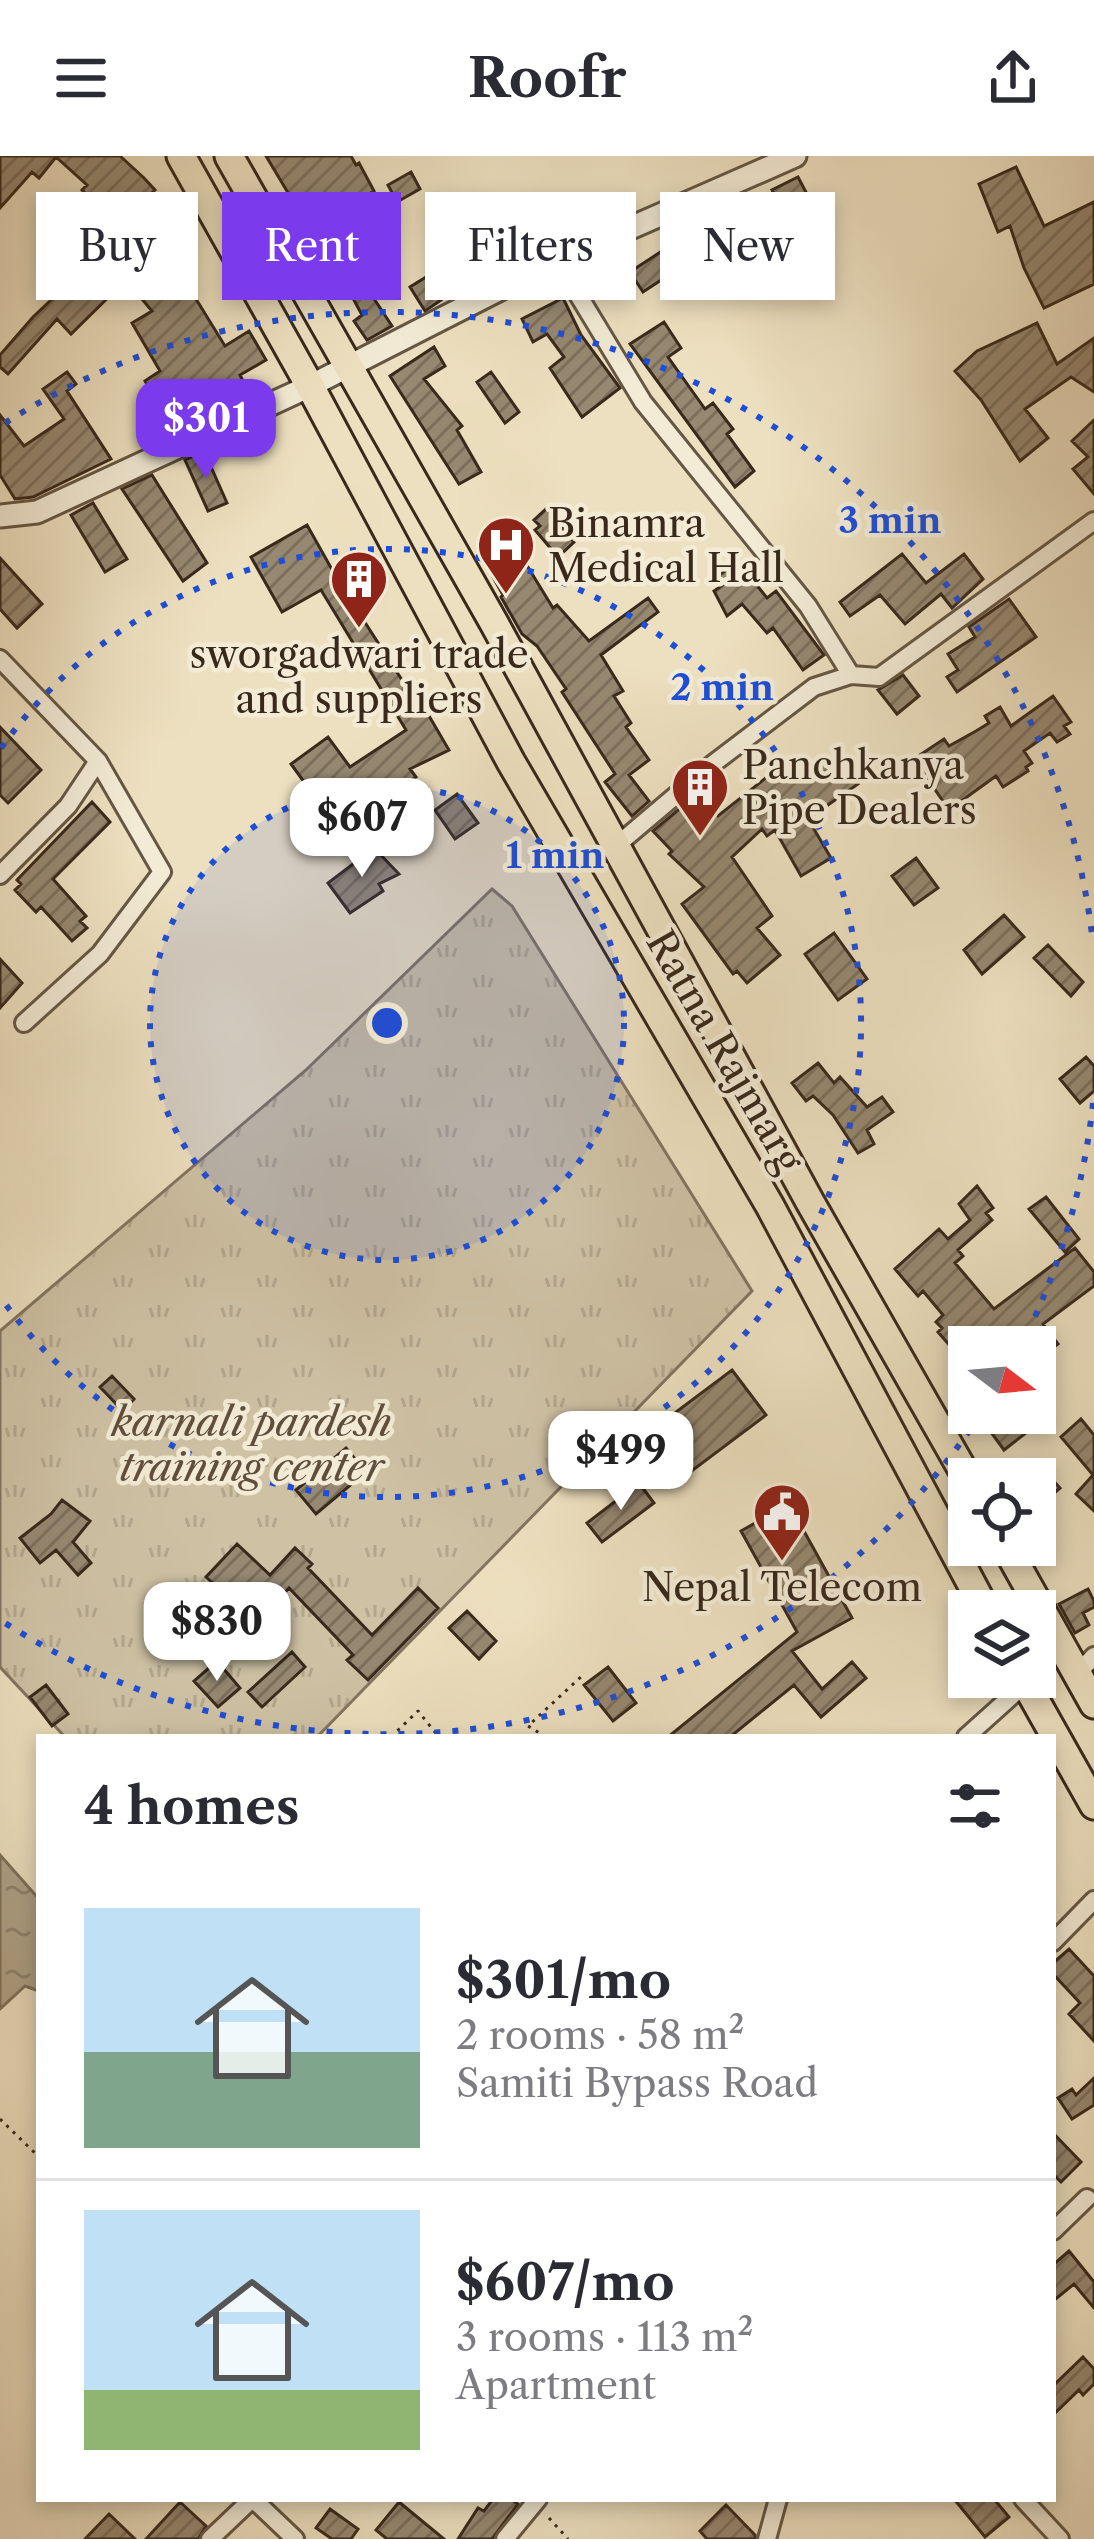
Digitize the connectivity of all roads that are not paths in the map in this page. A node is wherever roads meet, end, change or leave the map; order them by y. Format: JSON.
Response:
{"nodes":[{"id":1,"x":181,"y":156,"type":"edge"},
{"id":2,"x":229,"y":156,"type":"edge"},
{"id":3,"x":795,"y":156,"type":"edge"},
{"id":4,"x":636,"y":225,"type":"edge"},
{"id":5,"x":479,"y":300,"type":"edge"},
{"id":6,"x":581,"y":300,"type":"edge"},
{"id":7,"x":349,"y":367,"type":"junction"},
{"id":8,"x":310,"y":386,"type":"junction"},
{"id":9,"x":0,"y":516,"type":"edge"},
{"id":10,"x":1094,"y":521,"type":"edge"},
{"id":11,"x":0,"y":659,"type":"edge"},
{"id":12,"x":851,"y":675,"type":"junction"},
{"id":13,"x":98,"y":761,"type":"junction"},
{"id":14,"x":616,"y":847,"type":"junction"},
{"id":15,"x":0,"y":874,"type":"edge"},
{"id":16,"x":24,"y":1023,"type":"dead end"},
{"id":17,"x":956,"y":1458,"type":"edge"},
{"id":18,"x":1019,"y":1566,"type":"edge"},
{"id":19,"x":975,"y":1590,"type":"edge"},
{"id":20,"x":1086,"y":1665,"type":"edge"},
{"id":21,"x":1006,"y":1698,"type":"edge"},
{"id":22,"x":1034,"y":1698,"type":"edge"},
{"id":23,"x":1094,"y":1704,"type":"edge"},
{"id":24,"x":969,"y":1734,"type":"edge"},
{"id":25,"x":1054,"y":1734,"type":"edge"},
{"id":26,"x":1056,"y":1737,"type":"edge"},
{"id":27,"x":1094,"y":1805,"type":"edge"},
{"id":28,"x":1094,"y":1900,"type":"edge"},
{"id":29,"x":1056,"y":1939,"type":"edge"},
{"id":30,"x":1087,"y":2198,"type":"dead end"},
{"id":31,"x":1056,"y":2228,"type":"edge"},
{"id":32,"x":250,"y":2502,"type":"edge"},
{"id":33,"x":256,"y":2502,"type":"edge"},
{"id":34,"x":533,"y":2502,"type":"edge"},
{"id":35,"x":777,"y":2502,"type":"edge"},
{"id":36,"x":1025,"y":2502,"type":"edge"},
{"id":37,"x":210,"y":2539,"type":"edge"},
{"id":38,"x":295,"y":2539,"type":"edge"},
{"id":39,"x":505,"y":2539,"type":"edge"},
{"id":40,"x":767,"y":2539,"type":"edge"},
{"id":41,"x":1060,"y":2539,"type":"edge"}],
"edges":[{"from":1,"to":8,"type":"highway","name":"Ratna Rajmarg"},
{"from":2,"to":7,"type":"highway","name":"Ratna Rajmarg"},
{"from":3,"to":4,"type":"street"},
{"from":5,"to":7,"type":"street"},
{"from":6,"to":12,"type":"street"},
{"from":7,"to":8,"type":"street"},
{"from":7,"to":14,"type":"highway","name":"Ratna Rajmarg"},
{"from":8,"to":9,"type":"street"},
{"from":8,"to":19,"type":"highway","name":"Ratna Rajmarg"},
{"from":10,"to":12,"type":"street"},
{"from":11,"to":13,"type":"street"},
{"from":12,"to":14,"type":"street"},
{"from":13,"to":15,"type":"street"},
{"from":13,"to":16,"type":"street"},
{"from":14,"to":17,"type":"highway","name":"Ratna Rajmarg"},
{"from":18,"to":20,"type":"highway"},
{"from":20,"to":23,"type":"highway"},
{"from":21,"to":24,"type":"street"},
{"from":22,"to":25,"type":"highway"},
{"from":26,"to":27,"type":"highway"},
{"from":28,"to":29,"type":"street"},
{"from":30,"to":31,"type":"street"},
{"from":32,"to":37,"type":"street"},
{"from":33,"to":38,"type":"street"},
{"from":34,"to":39,"type":"street"},
{"from":35,"to":40,"type":"street"},
{"from":36,"to":41,"type":"street"}]}
